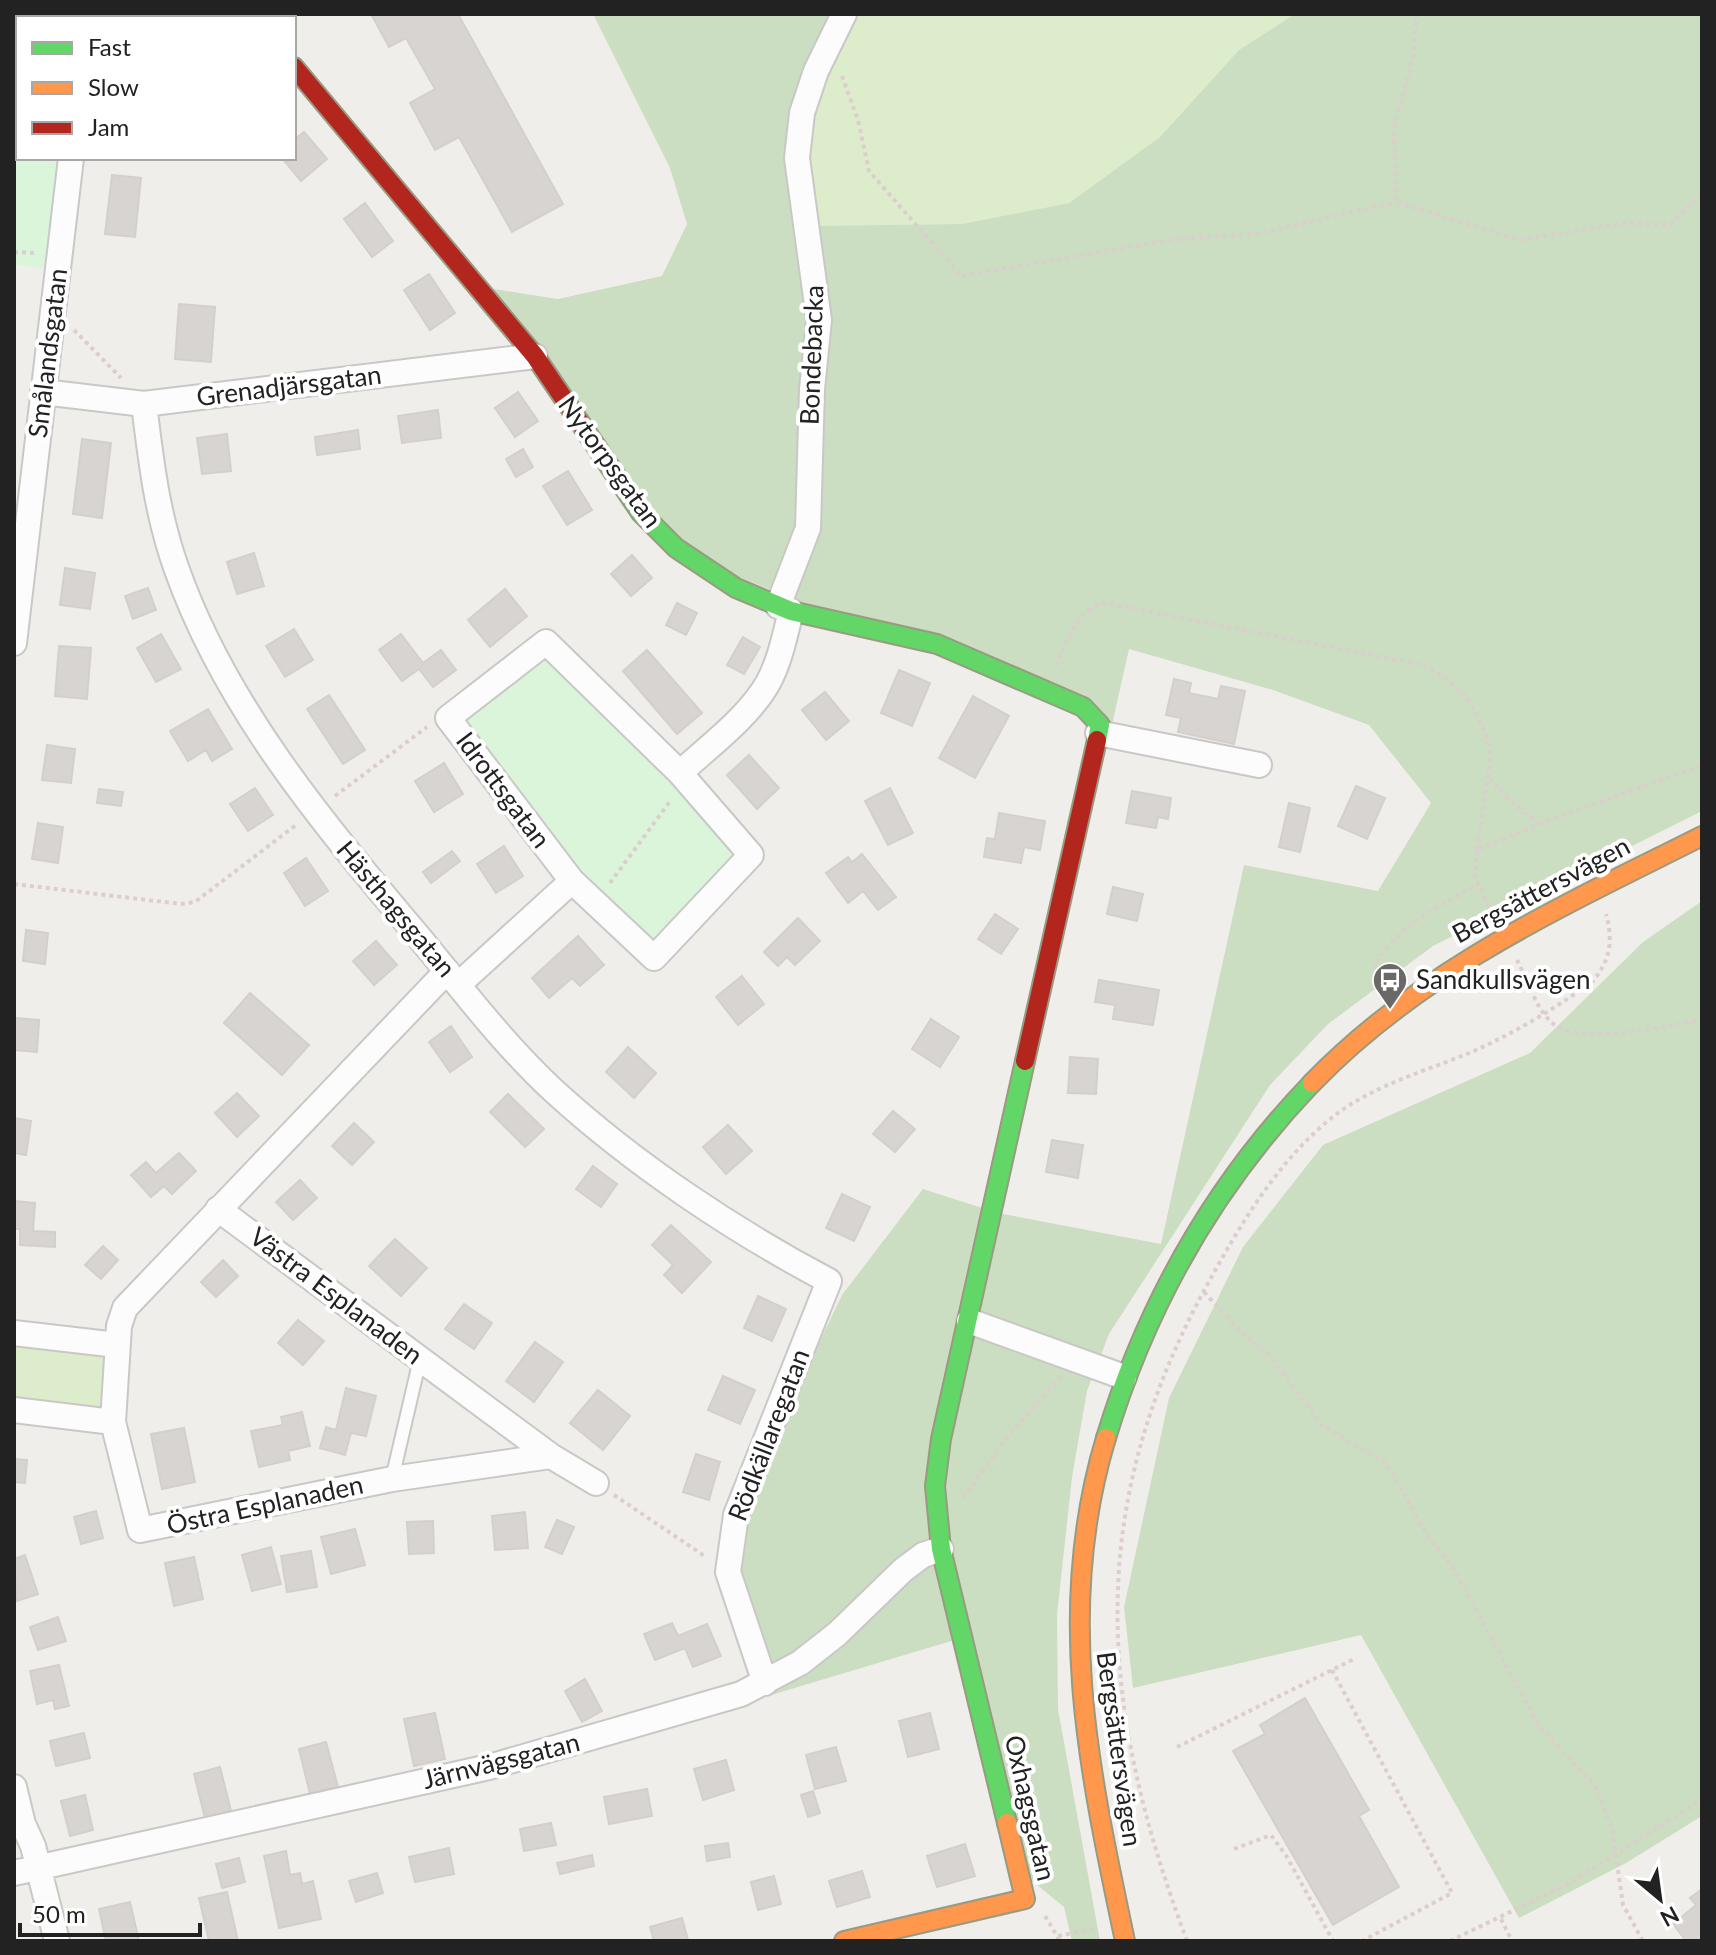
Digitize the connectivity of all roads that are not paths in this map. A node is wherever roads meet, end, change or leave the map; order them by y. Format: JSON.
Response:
{"nodes":[{"id":1,"x":844,"y":14,"type":"edge"},
{"id":2,"x":296,"y":69,"type":"edge"},
{"id":3,"x":71,"y":160,"type":"edge"},
{"id":4,"x":535,"y":356,"type":"junction"},
{"id":5,"x":43,"y":392,"type":"junction"},
{"id":6,"x":144,"y":404,"type":"junction"},
{"id":7,"x":785,"y":609,"type":"junction"},
{"id":8,"x":14,"y":643,"type":"edge"},
{"id":9,"x":1098,"y":733,"type":"junction"},
{"id":10,"x":1259,"y":765,"type":"dead end"},
{"id":11,"x":684,"y":777,"type":"junction"},
{"id":12,"x":1702,"y":836,"type":"edge"},
{"id":13,"x":572,"y":881,"type":"junction"},
{"id":14,"x":453,"y":978,"type":"junction"},
{"id":15,"x":218,"y":1209,"type":"junction"},
{"id":16,"x":829,"y":1281,"type":"joint"},
{"id":17,"x":969,"y":1321,"type":"junction"},
{"id":18,"x":14,"y":1333,"type":"edge"},
{"id":19,"x":117,"y":1345,"type":"junction"},
{"id":20,"x":420,"y":1359,"type":"junction"},
{"id":21,"x":1124,"y":1377,"type":"junction"},
{"id":22,"x":14,"y":1410,"type":"edge"},
{"id":23,"x":113,"y":1422,"type":"junction"},
{"id":24,"x":551,"y":1456,"type":"junction"},
{"id":25,"x":392,"y":1479,"type":"junction"},
{"id":26,"x":596,"y":1483,"type":"road end"},
{"id":27,"x":939,"y":1540,"type":"junction"},
{"id":28,"x":765,"y":1683,"type":"junction"},
{"id":29,"x":14,"y":1787,"type":"edge"},
{"id":30,"x":39,"y":1868,"type":"junction"},
{"id":31,"x":14,"y":1873,"type":"edge"},
{"id":32,"x":57,"y":1941,"type":"edge"},
{"id":33,"x":844,"y":1941,"type":"edge"},
{"id":34,"x":1125,"y":1941,"type":"edge"}],
"edges":[{"from":1,"to":7,"type":"street","name":"Bondebacka"},
{"from":2,"to":4,"type":"street","name":"Nytorpsgatan"},
{"from":3,"to":5,"type":"street","name":"Smålandsgatan"},
{"from":4,"to":6,"type":"street","name":"Grenadjärsgatan"},
{"from":4,"to":7,"type":"street","name":"Nytorpsgatan"},
{"from":5,"to":6,"type":"street","name":"Grenadjärsgatan"},
{"from":5,"to":8,"type":"street","name":"Smålandsgatan"},
{"from":6,"to":14,"type":"street","name":"Hästhagsgatan"},
{"from":7,"to":9,"type":"street","name":"Nytorpsgatan"},
{"from":7,"to":11,"type":"street"},
{"from":9,"to":10,"type":"street"},
{"from":9,"to":17,"type":"street"},
{"from":11,"to":13,"type":"street","name":"Idrottsgatan"},
{"from":11,"to":13,"type":"street","name":"Idrottsgatan"},
{"from":12,"to":21,"type":"street","name":"Bergsättersvägen"},
{"from":13,"to":14,"type":"street"},
{"from":14,"to":15,"type":"street"},
{"from":14,"to":16,"type":"street","name":"Hästhagsgatan"},
{"from":15,"to":19,"type":"street"},
{"from":15,"to":20,"type":"street","name":"Västra Esplanaden"},
{"from":16,"to":28,"type":"street","name":"Rödkällaregatan"},
{"from":17,"to":21,"type":"street"},
{"from":17,"to":27,"type":"street"},
{"from":18,"to":19,"type":"street"},
{"from":19,"to":23,"type":"street"},
{"from":20,"to":24,"type":"street","name":"Västra Esplanaden"},
{"from":20,"to":25,"type":"lane"},
{"from":21,"to":34,"type":"street","name":"Bergsättersvägen"},
{"from":22,"to":23,"type":"street"},
{"from":23,"to":25,"type":"street","name":"Östra Esplanaden"},
{"from":24,"to":25,"type":"street","name":"Östra Esplanaden"},
{"from":24,"to":26,"type":"street","name":"Västra Esplanaden"},
{"from":27,"to":28,"type":"street","name":"Järnvägsgatan"},
{"from":27,"to":33,"type":"street","name":"Oxhagsgatan"},
{"from":28,"to":30,"type":"street","name":"Järnvägsgatan"},
{"from":29,"to":30,"type":"street"},
{"from":30,"to":31,"type":"street","name":"Järnvägsgatan"},
{"from":30,"to":32,"type":"street"}]}
